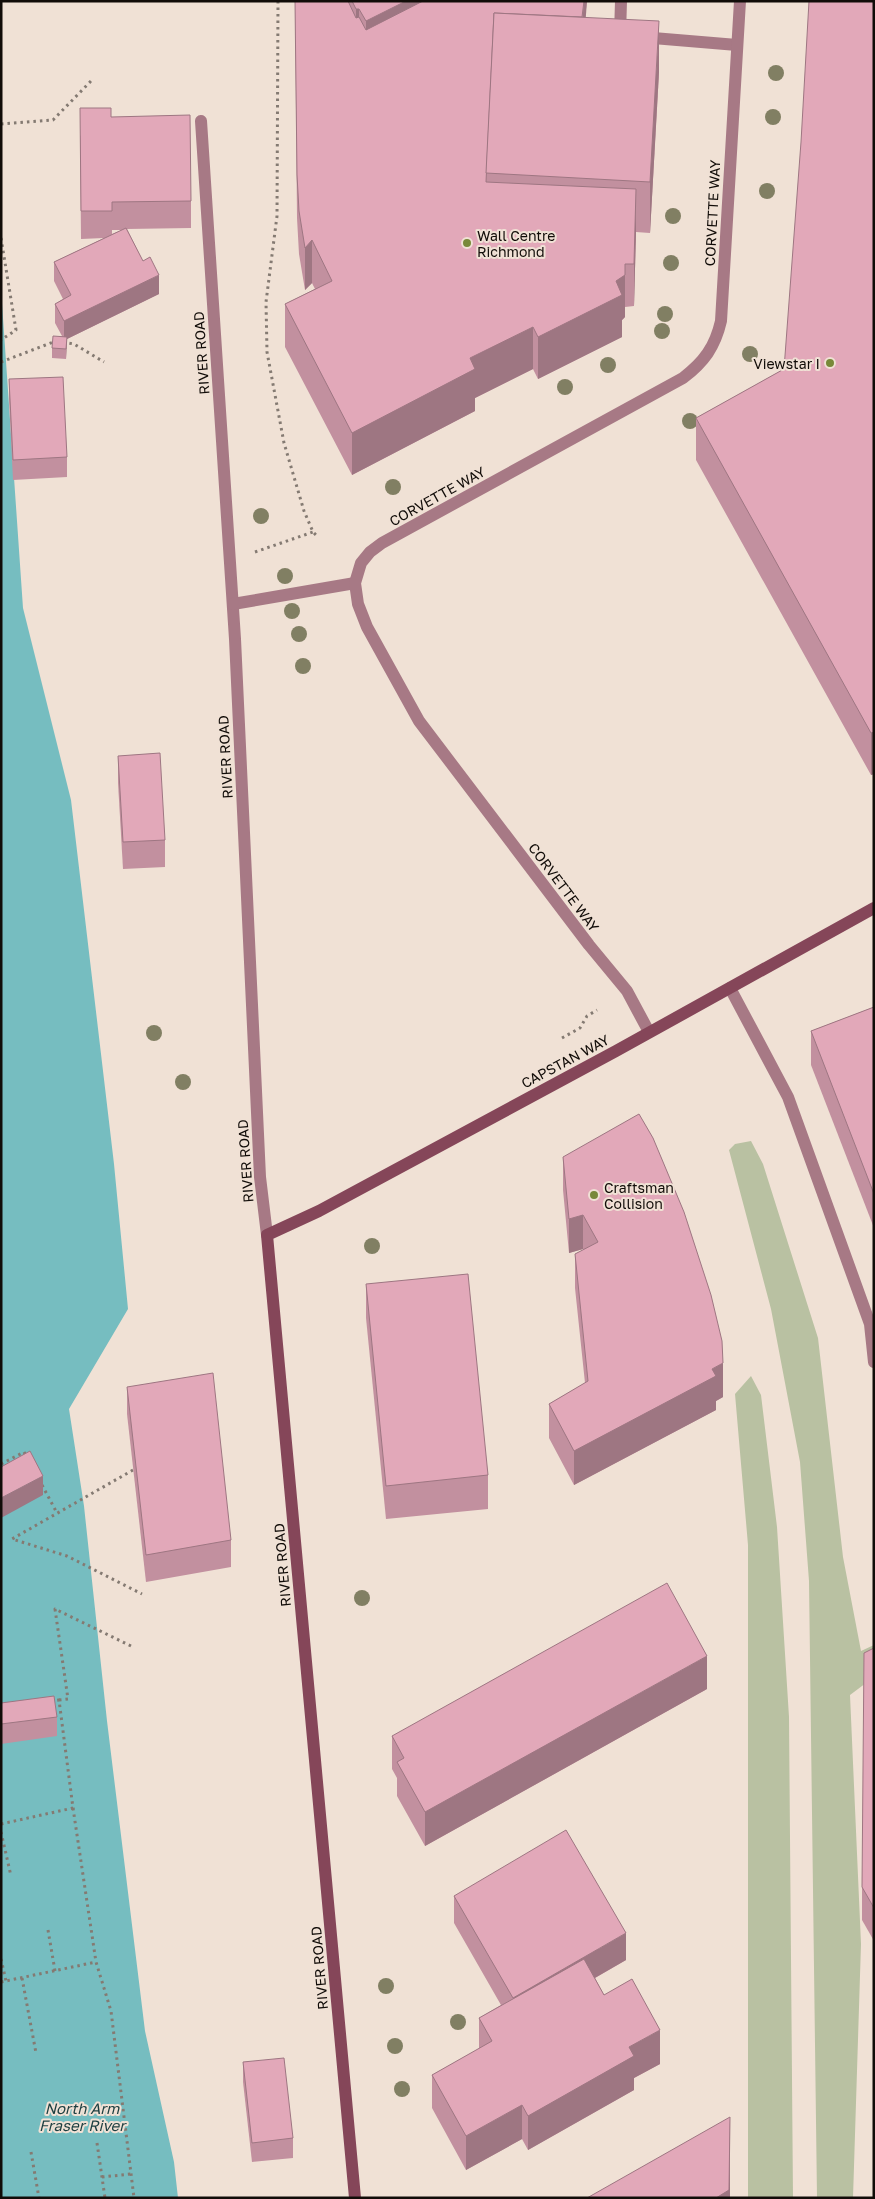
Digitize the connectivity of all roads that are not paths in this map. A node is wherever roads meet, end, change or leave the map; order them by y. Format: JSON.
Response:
{"nodes":[{"id":1,"x":621,"y":1,"type":"edge"},
{"id":2,"x":740,"y":1,"type":"edge"},
{"id":3,"x":737,"y":45,"type":"junction"},
{"id":4,"x":201,"y":120,"type":"dead end"},
{"id":5,"x":355,"y":583,"type":"junction"},
{"id":6,"x":233,"y":604,"type":"junction"},
{"id":7,"x":874,"y":908,"type":"edge"},
{"id":8,"x":730,"y":988,"type":"junction"},
{"id":9,"x":650,"y":1032,"type":"junction"},
{"id":10,"x":267,"y":1235,"type":"junction"},
{"id":11,"x":874,"y":1362,"type":"edge"},
{"id":12,"x":355,"y":2198,"type":"edge"}],
"edges":[{"from":1,"to":3,"type":"street"},
{"from":2,"to":3,"type":"street","name":"CORVETTE WAY"},
{"from":3,"to":5,"type":"street","name":"CORVETTE WAY"},
{"from":4,"to":6,"type":"street","name":"RIVER ROAD"},
{"from":5,"to":6,"type":"street"},
{"from":5,"to":9,"type":"street","name":"CORVETTE WAY"},
{"from":6,"to":10,"type":"street","name":"RIVER ROAD"},
{"from":7,"to":8,"type":"street","name":"CAPSTAN WAY"},
{"from":8,"to":9,"type":"street","name":"CAPSTAN WAY"},
{"from":8,"to":11,"type":"street"},
{"from":9,"to":10,"type":"street","name":"CAPSTAN WAY"},
{"from":10,"to":12,"type":"street","name":"RIVER ROAD"}]}
